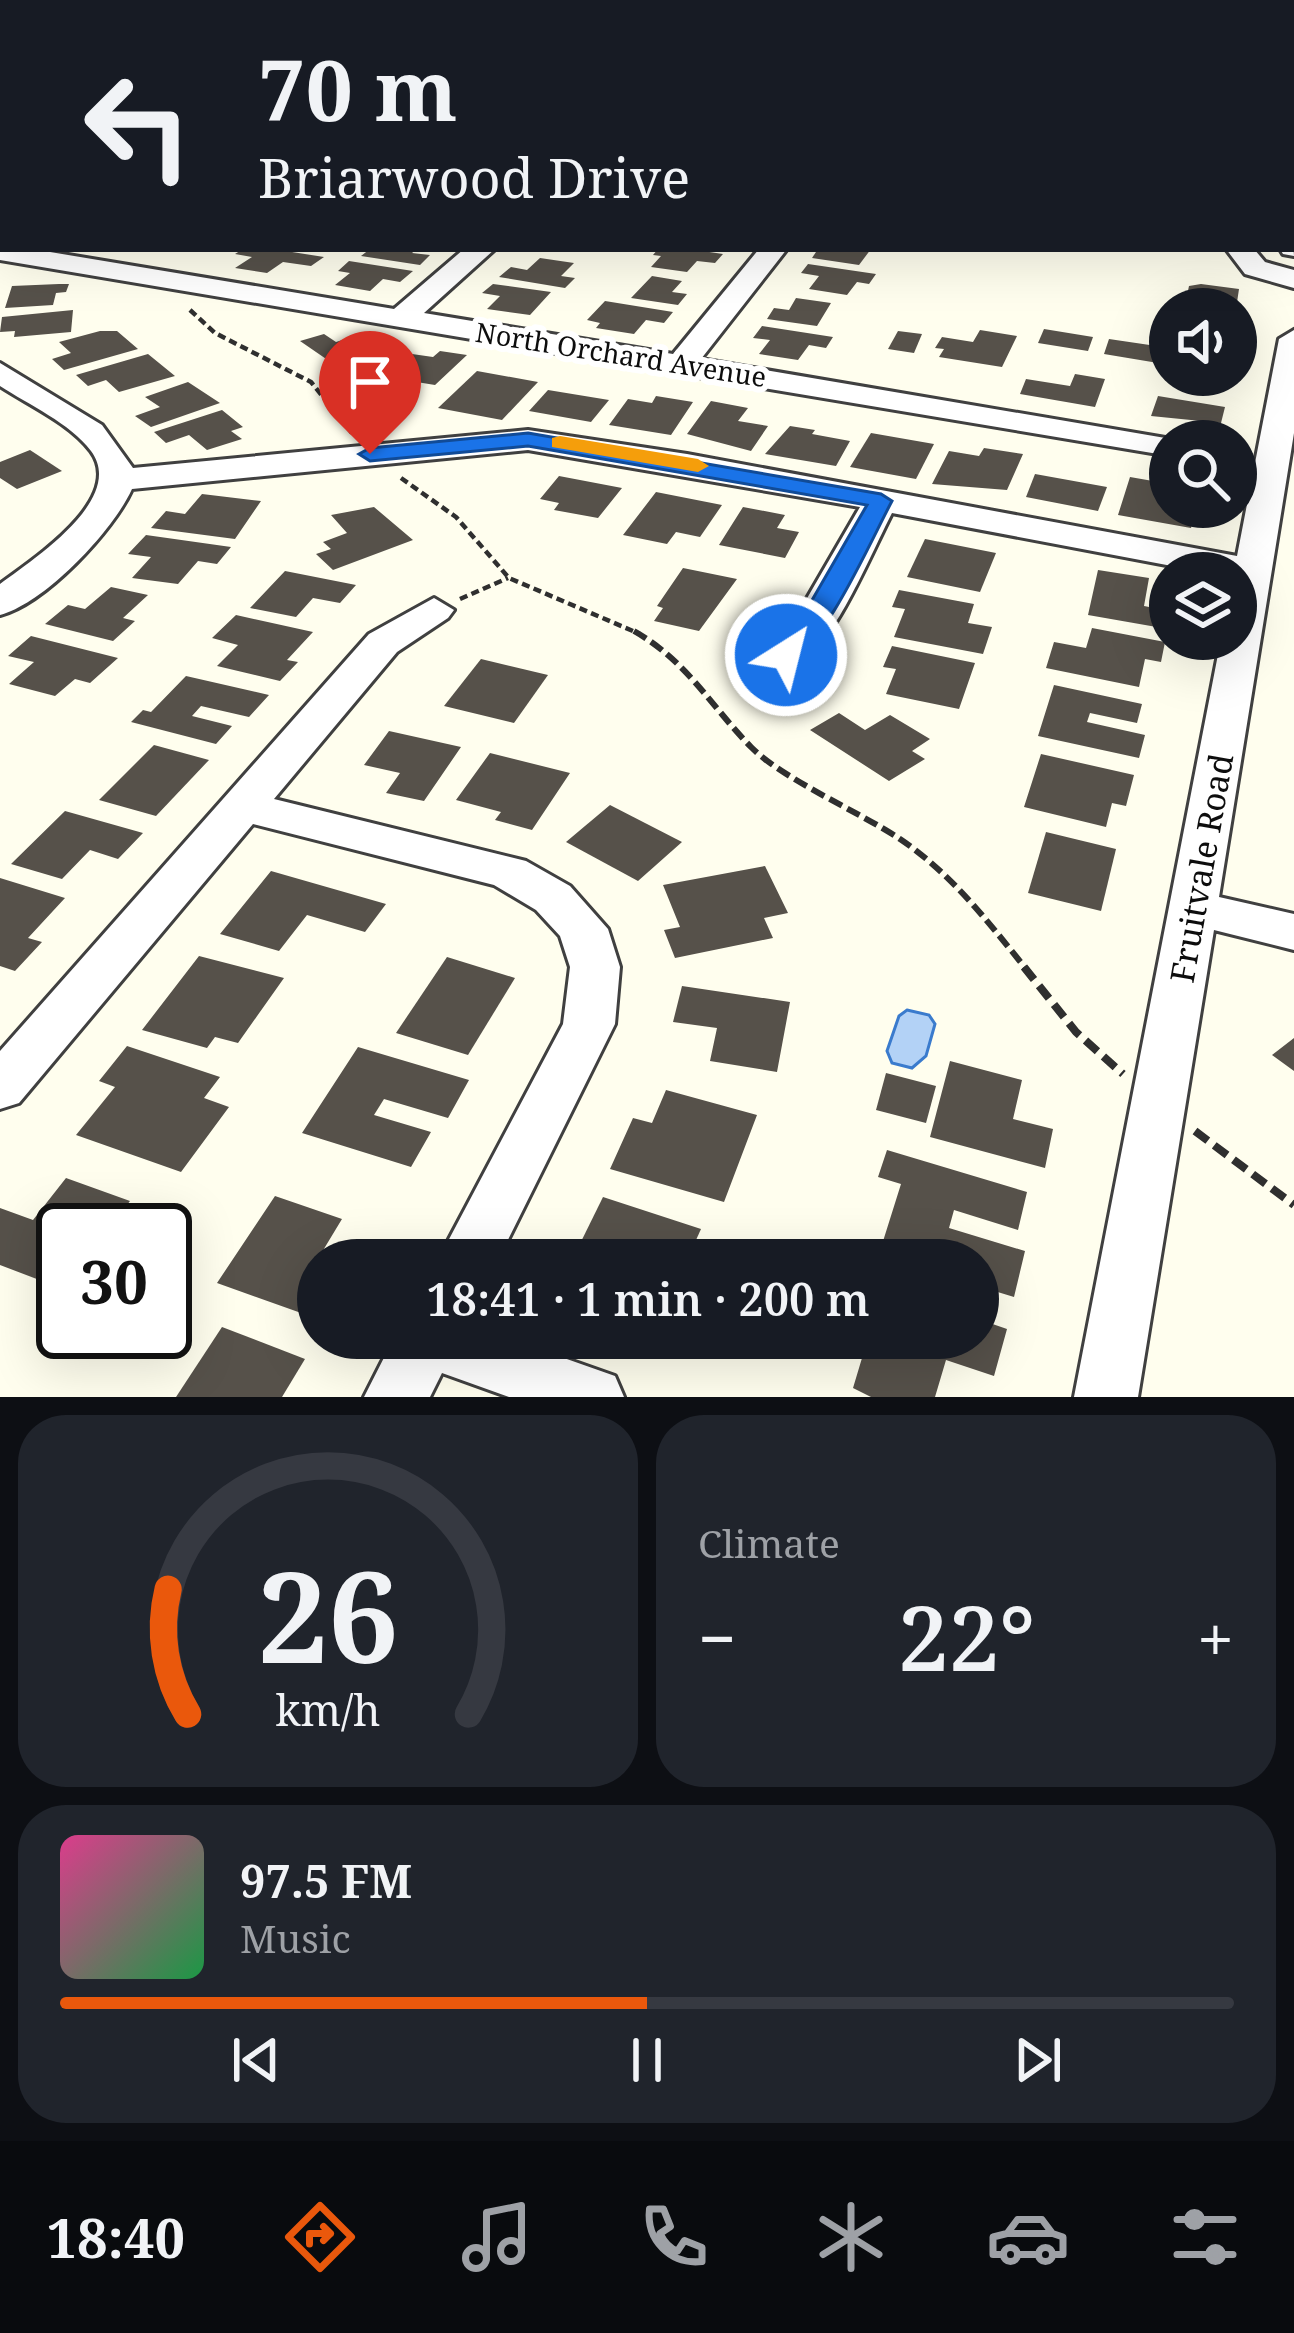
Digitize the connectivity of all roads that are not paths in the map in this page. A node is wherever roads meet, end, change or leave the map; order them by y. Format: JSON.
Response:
{"nodes":[{"id":1,"x":478,"y":252,"type":"edge"},
{"id":2,"x":771,"y":252,"type":"edge"},
{"id":3,"x":1242,"y":252,"type":"edge"},
{"id":4,"x":2,"y":254,"type":"edge"},
{"id":5,"x":1294,"y":279,"type":"edge"},
{"id":6,"x":401,"y":318,"type":"junction"},
{"id":7,"x":1294,"y":339,"type":"edge"},
{"id":8,"x":681,"y":364,"type":"junction"},
{"id":9,"x":0,"y":372,"type":"edge"},
{"id":10,"x":1149,"y":442,"type":"edge"},
{"id":11,"x":1267,"y":462,"type":"edge"},
{"id":12,"x":120,"y":480,"type":"junction"},
{"id":13,"x":881,"y":501,"type":"junction"},
{"id":14,"x":1160,"y":552,"type":"edge"},
{"id":15,"x":1255,"y":552,"type":"edge"},
{"id":16,"x":0,"y":603,"type":"edge"},
{"id":17,"x":434,"y":610,"type":"road end"},
{"id":18,"x":786,"y":655,"type":"dead end"},
{"id":19,"x":1237,"y":660,"type":"edge"},
{"id":20,"x":245,"y":807,"type":"junction"},
{"id":21,"x":1194,"y":908,"type":"junction"},
{"id":22,"x":1294,"y":932,"type":"edge"},
{"id":23,"x":0,"y":1088,"type":"edge"},
{"id":24,"x":479,"y":1239,"type":"edge"},
{"id":25,"x":416,"y":1359,"type":"edge"},
{"id":26,"x":484,"y":1359,"type":"edge"},
{"id":27,"x":396,"y":1397,"type":"edge"},
{"id":28,"x":592,"y":1397,"type":"edge"},
{"id":29,"x":1106,"y":1397,"type":"edge"}],
"edges":[{"from":1,"to":6,"type":"street"},
{"from":2,"to":8,"type":"street"},
{"from":3,"to":5,"type":"street"},
{"from":4,"to":6,"type":"street","name":"North Orchard Avenue"},
{"from":6,"to":8,"type":"street","name":"North Orchard Avenue"},
{"from":7,"to":11,"type":"street","name":"Fruitvale Road"},
{"from":8,"to":10,"type":"street","name":"North Orchard Avenue"},
{"from":9,"to":12,"type":"street"},
{"from":11,"to":15,"type":"street","name":"Fruitvale Road"},
{"from":12,"to":13,"type":"street"},
{"from":12,"to":16,"type":"street"},
{"from":13,"to":14,"type":"street"},
{"from":13,"to":18,"type":"street"},
{"from":17,"to":20,"type":"street"},
{"from":19,"to":21,"type":"street","name":"Fruitvale Road"},
{"from":20,"to":23,"type":"street"},
{"from":20,"to":24,"type":"street"},
{"from":21,"to":22,"type":"street"},
{"from":21,"to":29,"type":"street","name":"Fruitvale Road"},
{"from":25,"to":27,"type":"street"},
{"from":26,"to":28,"type":"street"}]}
